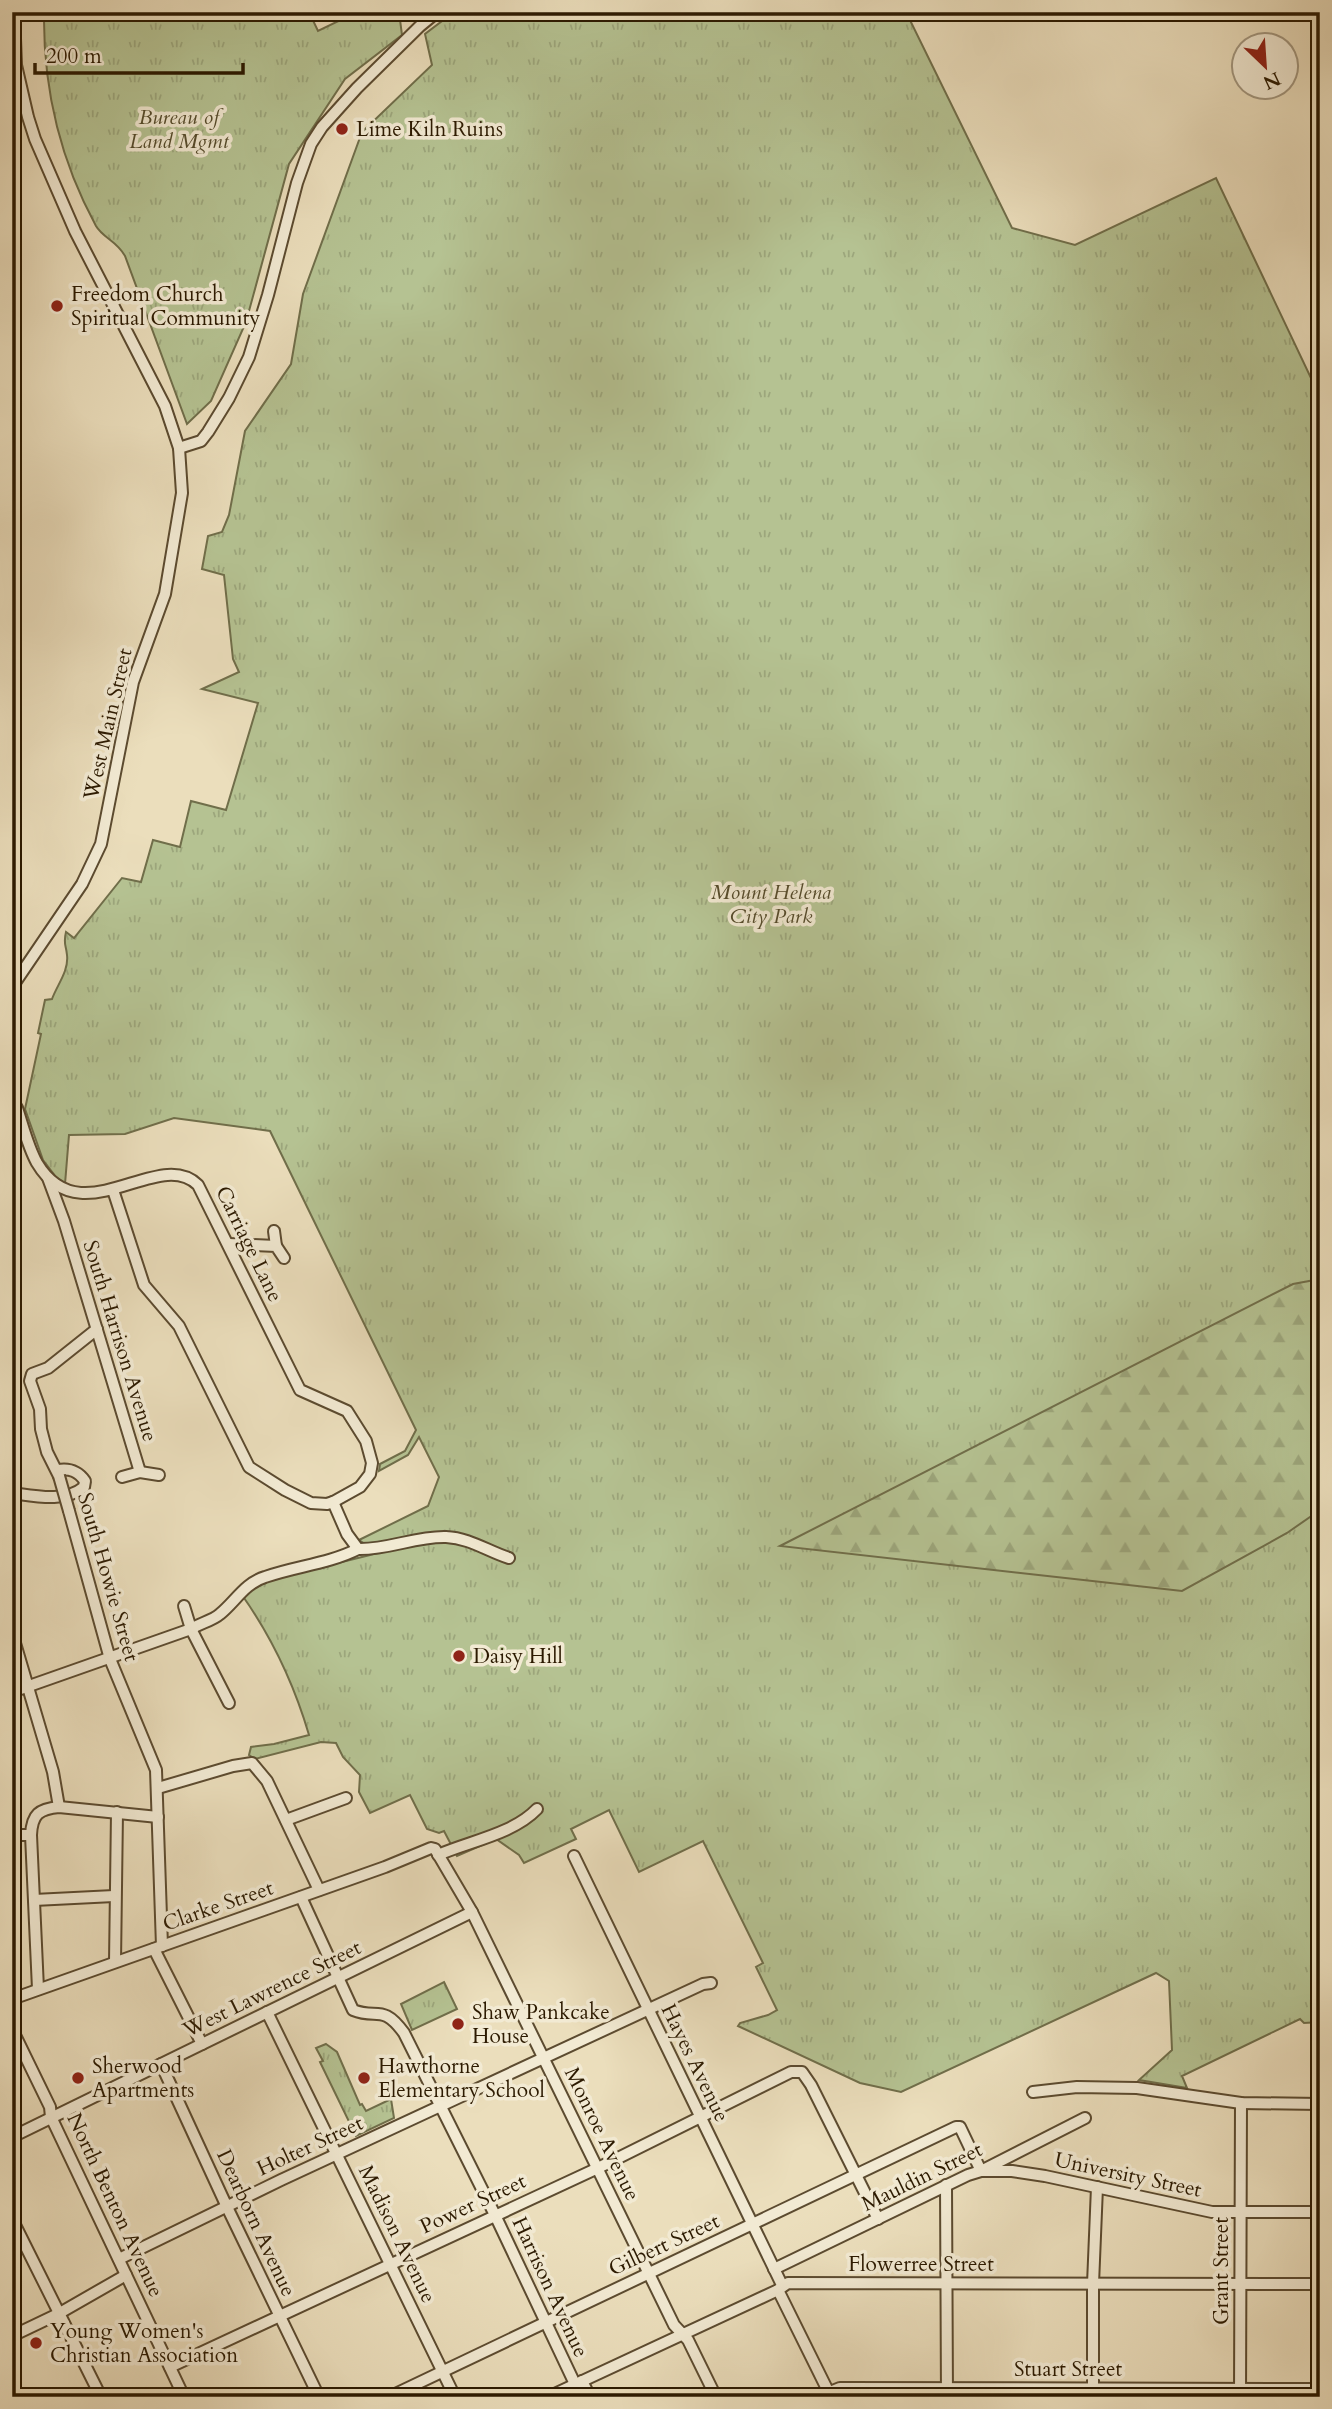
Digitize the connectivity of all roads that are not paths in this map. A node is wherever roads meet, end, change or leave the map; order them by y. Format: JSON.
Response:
{"nodes":[{"id":1,"x":14,"y":12,"type":"edge"},
{"id":2,"x":436,"y":12,"type":"edge"},
{"id":3,"x":179,"y":448,"type":"junction"},
{"id":4,"x":12,"y":987,"type":"edge"},
{"id":5,"x":12,"y":1100,"type":"edge"},
{"id":6,"x":47,"y":1175,"type":"junction"},
{"id":7,"x":113,"y":1190,"type":"junction"},
{"id":8,"x":70,"y":1191,"type":"junction"},
{"id":9,"x":64,"y":1221,"type":"junction"},
{"id":10,"x":274,"y":1231,"type":"dead end"},
{"id":11,"x":229,"y":1244,"type":"junction"},
{"id":12,"x":276,"y":1246,"type":"junction"},
{"id":13,"x":284,"y":1258,"type":"dead end"},
{"id":14,"x":97,"y":1329,"type":"junction"},
{"id":15,"x":140,"y":1472,"type":"junction"},
{"id":16,"x":58,"y":1473,"type":"junction"},
{"id":17,"x":159,"y":1475,"type":"dead end"},
{"id":18,"x":122,"y":1477,"type":"dead end"},
{"id":19,"x":12,"y":1493,"type":"edge"},
{"id":20,"x":333,"y":1502,"type":"junction"},
{"id":21,"x":358,"y":1549,"type":"junction"},
{"id":22,"x":509,"y":1558,"type":"dead end"},
{"id":23,"x":184,"y":1605,"type":"dead end"},
{"id":24,"x":191,"y":1629,"type":"junction"},
{"id":25,"x":12,"y":1633,"type":"edge"},
{"id":26,"x":110,"y":1660,"type":"junction"},
{"id":27,"x":28,"y":1687,"type":"junction"},
{"id":28,"x":12,"y":1692,"type":"edge"},
{"id":29,"x":229,"y":1703,"type":"dead end"},
{"id":30,"x":158,"y":1788,"type":"junction"},
{"id":31,"x":346,"y":1798,"type":"dead end"},
{"id":32,"x":60,"y":1807,"type":"junction"},
{"id":33,"x":537,"y":1809,"type":"dead end"},
{"id":34,"x":117,"y":1812,"type":"junction"},
{"id":35,"x":158,"y":1817,"type":"junction"},
{"id":36,"x":286,"y":1820,"type":"junction"},
{"id":37,"x":12,"y":1835,"type":"edge"},
{"id":38,"x":31,"y":1835,"type":"junction"},
{"id":39,"x":437,"y":1852,"type":"junction"},
{"id":40,"x":574,"y":1856,"type":"dead end"},
{"id":41,"x":319,"y":1890,"type":"junction"},
{"id":42,"x":114,"y":1896,"type":"junction"},
{"id":43,"x":301,"y":1897,"type":"junction"},
{"id":44,"x":34,"y":1900,"type":"junction"},
{"id":45,"x":472,"y":1912,"type":"junction"},
{"id":46,"x":158,"y":1947,"type":"junction"},
{"id":47,"x":115,"y":1962,"type":"junction"},
{"id":48,"x":338,"y":1978,"type":"junction"},
{"id":49,"x":710,"y":1983,"type":"dead end"},
{"id":50,"x":38,"y":1989,"type":"junction"},
{"id":51,"x":12,"y":1999,"type":"edge"},
{"id":52,"x":648,"y":2010,"type":"junction"},
{"id":53,"x":267,"y":2012,"type":"junction"},
{"id":54,"x":12,"y":2029,"type":"edge"},
{"id":55,"x":202,"y":2044,"type":"junction"},
{"id":56,"x":544,"y":2058,"type":"junction"},
{"id":57,"x":161,"y":2064,"type":"junction"},
{"id":58,"x":1033,"y":2092,"type":"dead end"},
{"id":59,"x":1241,"y":2103,"type":"junction"},
{"id":60,"x":1320,"y":2104,"type":"edge"},
{"id":61,"x":441,"y":2106,"type":"junction"},
{"id":62,"x":51,"y":2117,"type":"junction"},
{"id":63,"x":701,"y":2117,"type":"junction"},
{"id":64,"x":1084,"y":2118,"type":"dead end"},
{"id":65,"x":12,"y":2137,"type":"edge"},
{"id":66,"x":337,"y":2154,"type":"junction"},
{"id":67,"x":598,"y":2168,"type":"junction"},
{"id":68,"x":981,"y":2171,"type":"junction"},
{"id":69,"x":857,"y":2174,"type":"junction"},
{"id":70,"x":946,"y":2185,"type":"junction"},
{"id":71,"x":1097,"y":2187,"type":"junction"},
{"id":72,"x":227,"y":2207,"type":"junction"},
{"id":73,"x":1320,"y":2212,"type":"edge"},
{"id":74,"x":1240,"y":2214,"type":"junction"},
{"id":75,"x":495,"y":2215,"type":"junction"},
{"id":76,"x":12,"y":2219,"type":"edge"},
{"id":77,"x":878,"y":2219,"type":"junction"},
{"id":78,"x":752,"y":2225,"type":"junction"},
{"id":79,"x":119,"y":2259,"type":"junction"},
{"id":80,"x":391,"y":2264,"type":"junction"},
{"id":81,"x":774,"y":2269,"type":"junction"},
{"id":82,"x":649,"y":2274,"type":"junction"},
{"id":83,"x":126,"y":2275,"type":"junction"},
{"id":84,"x":945,"y":2284,"type":"junction"},
{"id":85,"x":1093,"y":2284,"type":"junction"},
{"id":86,"x":1240,"y":2284,"type":"junction"},
{"id":87,"x":1320,"y":2284,"type":"edge"},
{"id":88,"x":780,"y":2288,"type":"junction"},
{"id":89,"x":58,"y":2314,"type":"junction"},
{"id":90,"x":279,"y":2316,"type":"junction"},
{"id":91,"x":546,"y":2322,"type":"junction"},
{"id":92,"x":683,"y":2333,"type":"junction"},
{"id":93,"x":12,"y":2336,"type":"edge"},
{"id":94,"x":170,"y":2367,"type":"junction"},
{"id":95,"x":443,"y":2371,"type":"junction"},
{"id":96,"x":579,"y":2382,"type":"junction"},
{"id":97,"x":1320,"y":2389,"type":"edge"},
{"id":98,"x":947,"y":2393,"type":"edge"},
{"id":99,"x":1093,"y":2393,"type":"edge"},
{"id":100,"x":1240,"y":2393,"type":"edge"},
{"id":101,"x":826,"y":2395,"type":"edge"},
{"id":102,"x":102,"y":2397,"type":"edge"},
{"id":103,"x":184,"y":2397,"type":"edge"},
{"id":104,"x":319,"y":2397,"type":"edge"},
{"id":105,"x":389,"y":2397,"type":"edge"},
{"id":106,"x":455,"y":2397,"type":"edge"},
{"id":107,"x":548,"y":2397,"type":"edge"},
{"id":108,"x":590,"y":2397,"type":"edge"},
{"id":109,"x":716,"y":2397,"type":"edge"}],
"edges":[{"from":1,"to":3,"type":"street","name":"West Main Street"},
{"from":2,"to":3,"type":"street"},
{"from":3,"to":4,"type":"street","name":"West Main Street"},
{"from":5,"to":6,"type":"street"},
{"from":6,"to":8,"type":"street"},
{"from":6,"to":9,"type":"street","name":"South Harrison Avenue"},
{"from":7,"to":8,"type":"street","name":"Carriage Lane"},
{"from":7,"to":11,"type":"street","name":"Carriage Lane"},
{"from":7,"to":20,"type":"street"},
{"from":8,"to":9,"type":"street","name":"South Harrison Avenue"},
{"from":9,"to":14,"type":"street","name":"South Harrison Avenue"},
{"from":10,"to":12,"type":"street"},
{"from":11,"to":12,"type":"street"},
{"from":11,"to":20,"type":"street","name":"Carriage Lane"},
{"from":12,"to":13,"type":"street"},
{"from":14,"to":15,"type":"street","name":"South Harrison Avenue"},
{"from":14,"to":16,"type":"street","name":"South Howie Street"},
{"from":15,"to":17,"type":"street"},
{"from":15,"to":18,"type":"street"},
{"from":16,"to":19,"type":"street"},
{"from":16,"to":26,"type":"street","name":"South Howie Street","bridge":true},
{"from":20,"to":21,"type":"street"},
{"from":21,"to":22,"type":"street"},
{"from":21,"to":24,"type":"street"},
{"from":23,"to":24,"type":"street"},
{"from":24,"to":26,"type":"street"},
{"from":24,"to":29,"type":"street"},
{"from":25,"to":27,"type":"street"},
{"from":26,"to":27,"type":"street"},
{"from":26,"to":30,"type":"street","name":"South Howie Street"},
{"from":27,"to":28,"type":"street"},
{"from":27,"to":32,"type":"street"},
{"from":30,"to":35,"type":"street","name":"South Howie Street"},
{"from":30,"to":36,"type":"street"},
{"from":31,"to":36,"type":"street"},
{"from":32,"to":34,"type":"street"},
{"from":32,"to":38,"type":"street"},
{"from":33,"to":39,"type":"street","name":"Clarke Street"},
{"from":34,"to":35,"type":"street"},
{"from":34,"to":42,"type":"street"},
{"from":35,"to":46,"type":"street","name":"South Howie Street"},
{"from":36,"to":41,"type":"street"},
{"from":37,"to":38,"type":"street"},
{"from":38,"to":44,"type":"street"},
{"from":39,"to":41,"type":"street","name":"Clarke Street"},
{"from":39,"to":45,"type":"street","name":"Monroe Avenue"},
{"from":40,"to":52,"type":"street","name":"Hayes Avenue"},
{"from":41,"to":43,"type":"street","name":"Clarke Street"},
{"from":42,"to":44,"type":"street"},
{"from":42,"to":47,"type":"street"},
{"from":43,"to":46,"type":"street","name":"Clarke Street"},
{"from":43,"to":48,"type":"street","name":"Harrison Avenue"},
{"from":44,"to":50,"type":"street"},
{"from":45,"to":48,"type":"street","name":"West Lawrence Street"},
{"from":45,"to":56,"type":"street","name":"Monroe Avenue"},
{"from":46,"to":47,"type":"street","name":"Clarke Street"},
{"from":46,"to":55,"type":"street"},
{"from":47,"to":50,"type":"street","name":"Clarke Street"},
{"from":48,"to":53,"type":"street","name":"West Lawrence Street"},
{"from":48,"to":61,"type":"street","name":"Harrison Avenue"},
{"from":49,"to":52,"type":"street","name":"Holter Street"},
{"from":50,"to":51,"type":"street","name":"Clarke Street"},
{"from":52,"to":56,"type":"street","name":"Holter Street"},
{"from":52,"to":63,"type":"street","name":"Hayes Avenue"},
{"from":53,"to":55,"type":"street","name":"West Lawrence Street"},
{"from":53,"to":66,"type":"street","name":"Madison Avenue"},
{"from":54,"to":62,"type":"street","name":"North Benton Avenue"},
{"from":55,"to":57,"type":"street","name":"West Lawrence Street"},
{"from":56,"to":61,"type":"street","name":"Holter Street"},
{"from":56,"to":67,"type":"street","name":"Monroe Avenue"},
{"from":57,"to":62,"type":"street","name":"West Lawrence Street"},
{"from":57,"to":72,"type":"street","name":"Dearborn Avenue"},
{"from":58,"to":59,"type":"street"},
{"from":59,"to":60,"type":"street"},
{"from":59,"to":74,"type":"street","name":"Grant Street"},
{"from":61,"to":66,"type":"street","name":"Holter Street"},
{"from":61,"to":75,"type":"street","name":"Harrison Avenue"},
{"from":62,"to":65,"type":"street","name":"West Lawrence Street"},
{"from":62,"to":79,"type":"street","name":"North Benton Avenue"},
{"from":63,"to":67,"type":"street","name":"Power Street"},
{"from":63,"to":69,"type":"street","name":"Power Street"},
{"from":63,"to":78,"type":"street","name":"Hayes Avenue"},
{"from":64,"to":68,"type":"street","name":"Mauldin Street"},
{"from":66,"to":72,"type":"street","name":"Holter Street"},
{"from":66,"to":80,"type":"street","name":"Madison Avenue"},
{"from":67,"to":75,"type":"street","name":"Power Street"},
{"from":67,"to":82,"type":"street","name":"Monroe Avenue"},
{"from":68,"to":69,"type":"street","name":"Gilbert Street"},
{"from":68,"to":70,"type":"street","name":"Mauldin Street"},
{"from":68,"to":71,"type":"street","name":"University Street"},
{"from":69,"to":77,"type":"street"},
{"from":69,"to":78,"type":"street","name":"Gilbert Street"},
{"from":70,"to":77,"type":"street","name":"Mauldin Street"},
{"from":70,"to":84,"type":"street"},
{"from":71,"to":74,"type":"street","name":"University Street"},
{"from":71,"to":85,"type":"street"},
{"from":72,"to":79,"type":"street","name":"Holter Street"},
{"from":72,"to":90,"type":"street","name":"Dearborn Avenue"},
{"from":73,"to":74,"type":"street","name":"University Street"},
{"from":74,"to":86,"type":"street","name":"Grant Street"},
{"from":75,"to":80,"type":"street","name":"Power Street"},
{"from":75,"to":91,"type":"street","name":"Harrison Avenue"},
{"from":76,"to":89,"type":"street"},
{"from":77,"to":81,"type":"street","name":"Mauldin Street"},
{"from":78,"to":81,"type":"street","name":"Hayes Avenue"},
{"from":78,"to":82,"type":"street","name":"Gilbert Street"},
{"from":79,"to":83,"type":"street","name":"North Benton Avenue"},
{"from":80,"to":90,"type":"street","name":"Power Street"},
{"from":80,"to":95,"type":"street","name":"Madison Avenue"},
{"from":81,"to":88,"type":"street","name":"Hayes Avenue"},
{"from":82,"to":91,"type":"street","name":"Gilbert Street"},
{"from":82,"to":92,"type":"street","name":"Monroe Avenue"},
{"from":83,"to":89,"type":"street"},
{"from":83,"to":94,"type":"street","name":"North Benton Avenue"},
{"from":84,"to":85,"type":"street","name":"Flowerree Street"},
{"from":84,"to":88,"type":"street","name":"Flowerree Street"},
{"from":84,"to":98,"type":"street"},
{"from":85,"to":86,"type":"street","name":"Flowerree Street"},
{"from":85,"to":99,"type":"street"},
{"from":86,"to":87,"type":"street","name":"Flowerree Street"},
{"from":86,"to":100,"type":"street","name":"Grant Street"},
{"from":88,"to":92,"type":"street","name":"Flowerree Street"},
{"from":88,"to":101,"type":"street","name":"Hayes Avenue"},
{"from":89,"to":93,"type":"street"},
{"from":89,"to":102,"type":"street"},
{"from":90,"to":94,"type":"street","name":"Power Street"},
{"from":90,"to":104,"type":"street","name":"Dearborn Avenue"},
{"from":91,"to":95,"type":"street","name":"Gilbert Street"},
{"from":91,"to":96,"type":"street","name":"Harrison Avenue"},
{"from":92,"to":96,"type":"street","name":"Flowerree Street"},
{"from":92,"to":109,"type":"street","name":"Monroe Avenue"},
{"from":94,"to":103,"type":"street","name":"North Benton Avenue"},
{"from":95,"to":105,"type":"street","name":"Gilbert Street"},
{"from":95,"to":106,"type":"street","name":"Madison Avenue"},
{"from":96,"to":107,"type":"street","name":"Flowerree Street"},
{"from":96,"to":108,"type":"street","name":"Harrison Avenue"},
{"from":97,"to":100,"type":"street","name":"Stuart Street"},
{"from":98,"to":99,"type":"street","name":"Stuart Street"},
{"from":98,"to":101,"type":"street","name":"Stuart Street"},
{"from":99,"to":100,"type":"street","name":"Stuart Street"}]}
